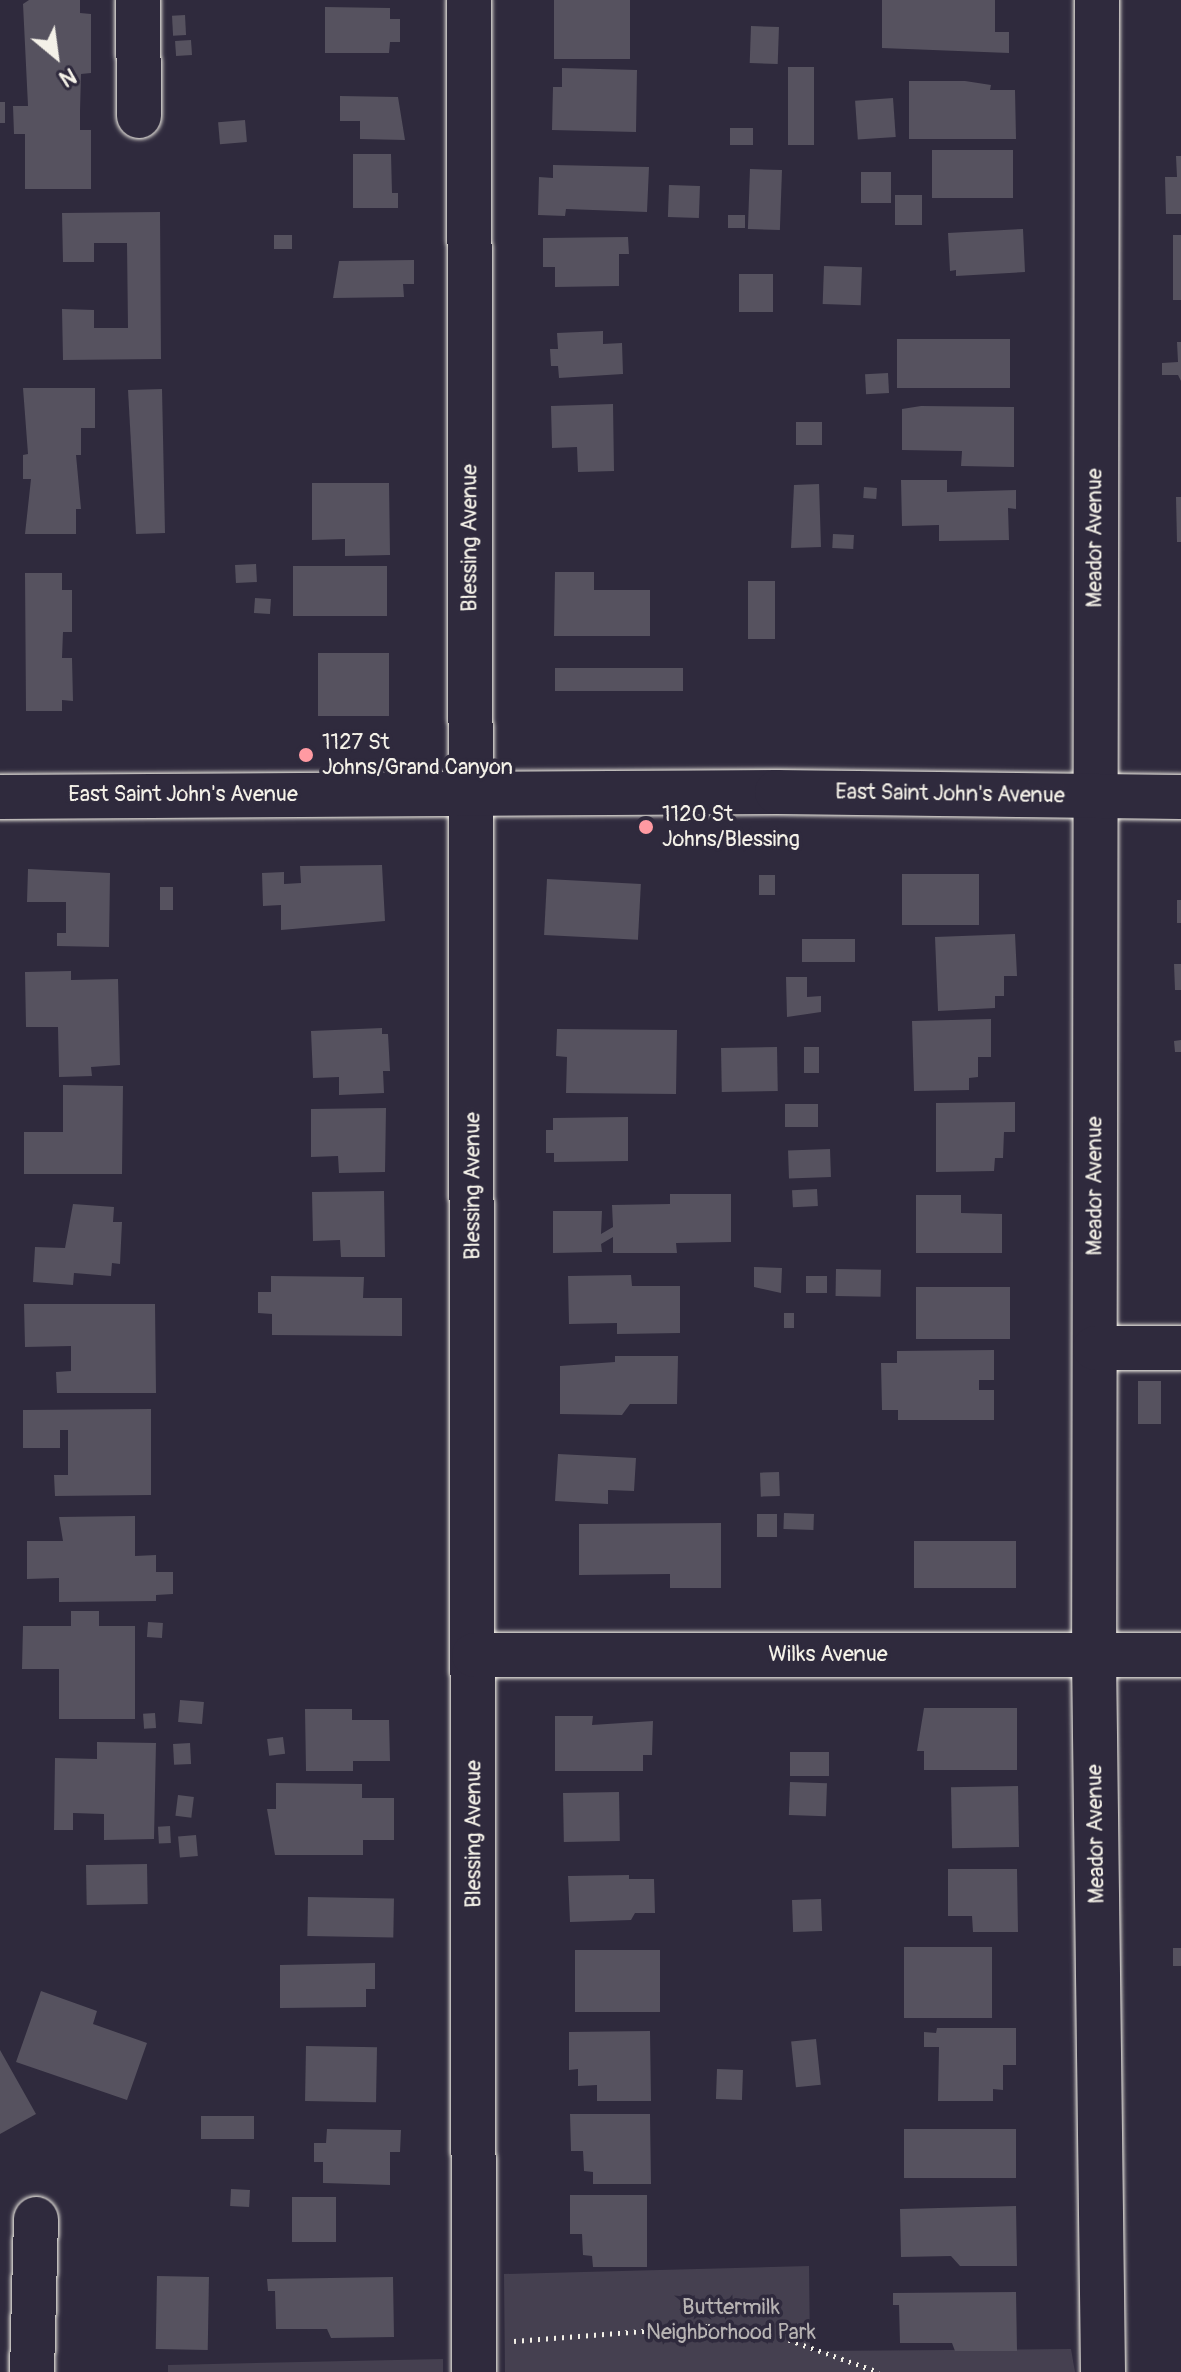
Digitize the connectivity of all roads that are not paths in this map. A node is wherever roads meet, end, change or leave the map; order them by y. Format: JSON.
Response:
{"nodes":[{"id":1,"x":138,"y":0,"type":"edge"},
{"id":2,"x":469,"y":0,"type":"edge"},
{"id":3,"x":1097,"y":0,"type":"edge"},
{"id":4,"x":139,"y":116,"type":"dead end"},
{"id":5,"x":471,"y":794,"type":"junction"},
{"id":6,"x":0,"y":797,"type":"edge"},
{"id":7,"x":1094,"y":797,"type":"junction"},
{"id":8,"x":1181,"y":797,"type":"edge"},
{"id":9,"x":1095,"y":1348,"type":"junction"},
{"id":10,"x":1181,"y":1348,"type":"edge"},
{"id":11,"x":474,"y":1655,"type":"junction"},
{"id":12,"x":1181,"y":1655,"type":"edge"},
{"id":13,"x":1094,"y":1656,"type":"junction"},
{"id":14,"x":36,"y":2219,"type":"dead end"},
{"id":15,"x":17,"y":2318,"type":"edge"},
{"id":16,"x":474,"y":2371,"type":"edge"},
{"id":17,"x":32,"y":2372,"type":"edge"},
{"id":18,"x":1103,"y":2372,"type":"edge"}],
"edges":[{"from":1,"to":4,"type":"street"},
{"from":2,"to":5,"type":"street","name":"Blessing Avenue"},
{"from":3,"to":7,"type":"street","name":"Meador Avenue"},
{"from":5,"to":6,"type":"street","name":"East Saint John's Avenue"},
{"from":5,"to":7,"type":"street","name":"East Saint John's Avenue"},
{"from":5,"to":11,"type":"street","name":"Blessing Avenue"},
{"from":7,"to":8,"type":"street","name":"East Saint John's Avenue"},
{"from":7,"to":9,"type":"street","name":"Meador Avenue"},
{"from":9,"to":10,"type":"street"},
{"from":9,"to":13,"type":"street","name":"Meador Avenue"},
{"from":11,"to":13,"type":"street","name":"Wilks Avenue"},
{"from":11,"to":16,"type":"street","name":"Blessing Avenue"},
{"from":12,"to":13,"type":"street","name":"Wilks Avenue"},
{"from":13,"to":18,"type":"street","name":"Meador Avenue"},
{"from":14,"to":15,"type":"street"},
{"from":15,"to":17,"type":"street"}]}
